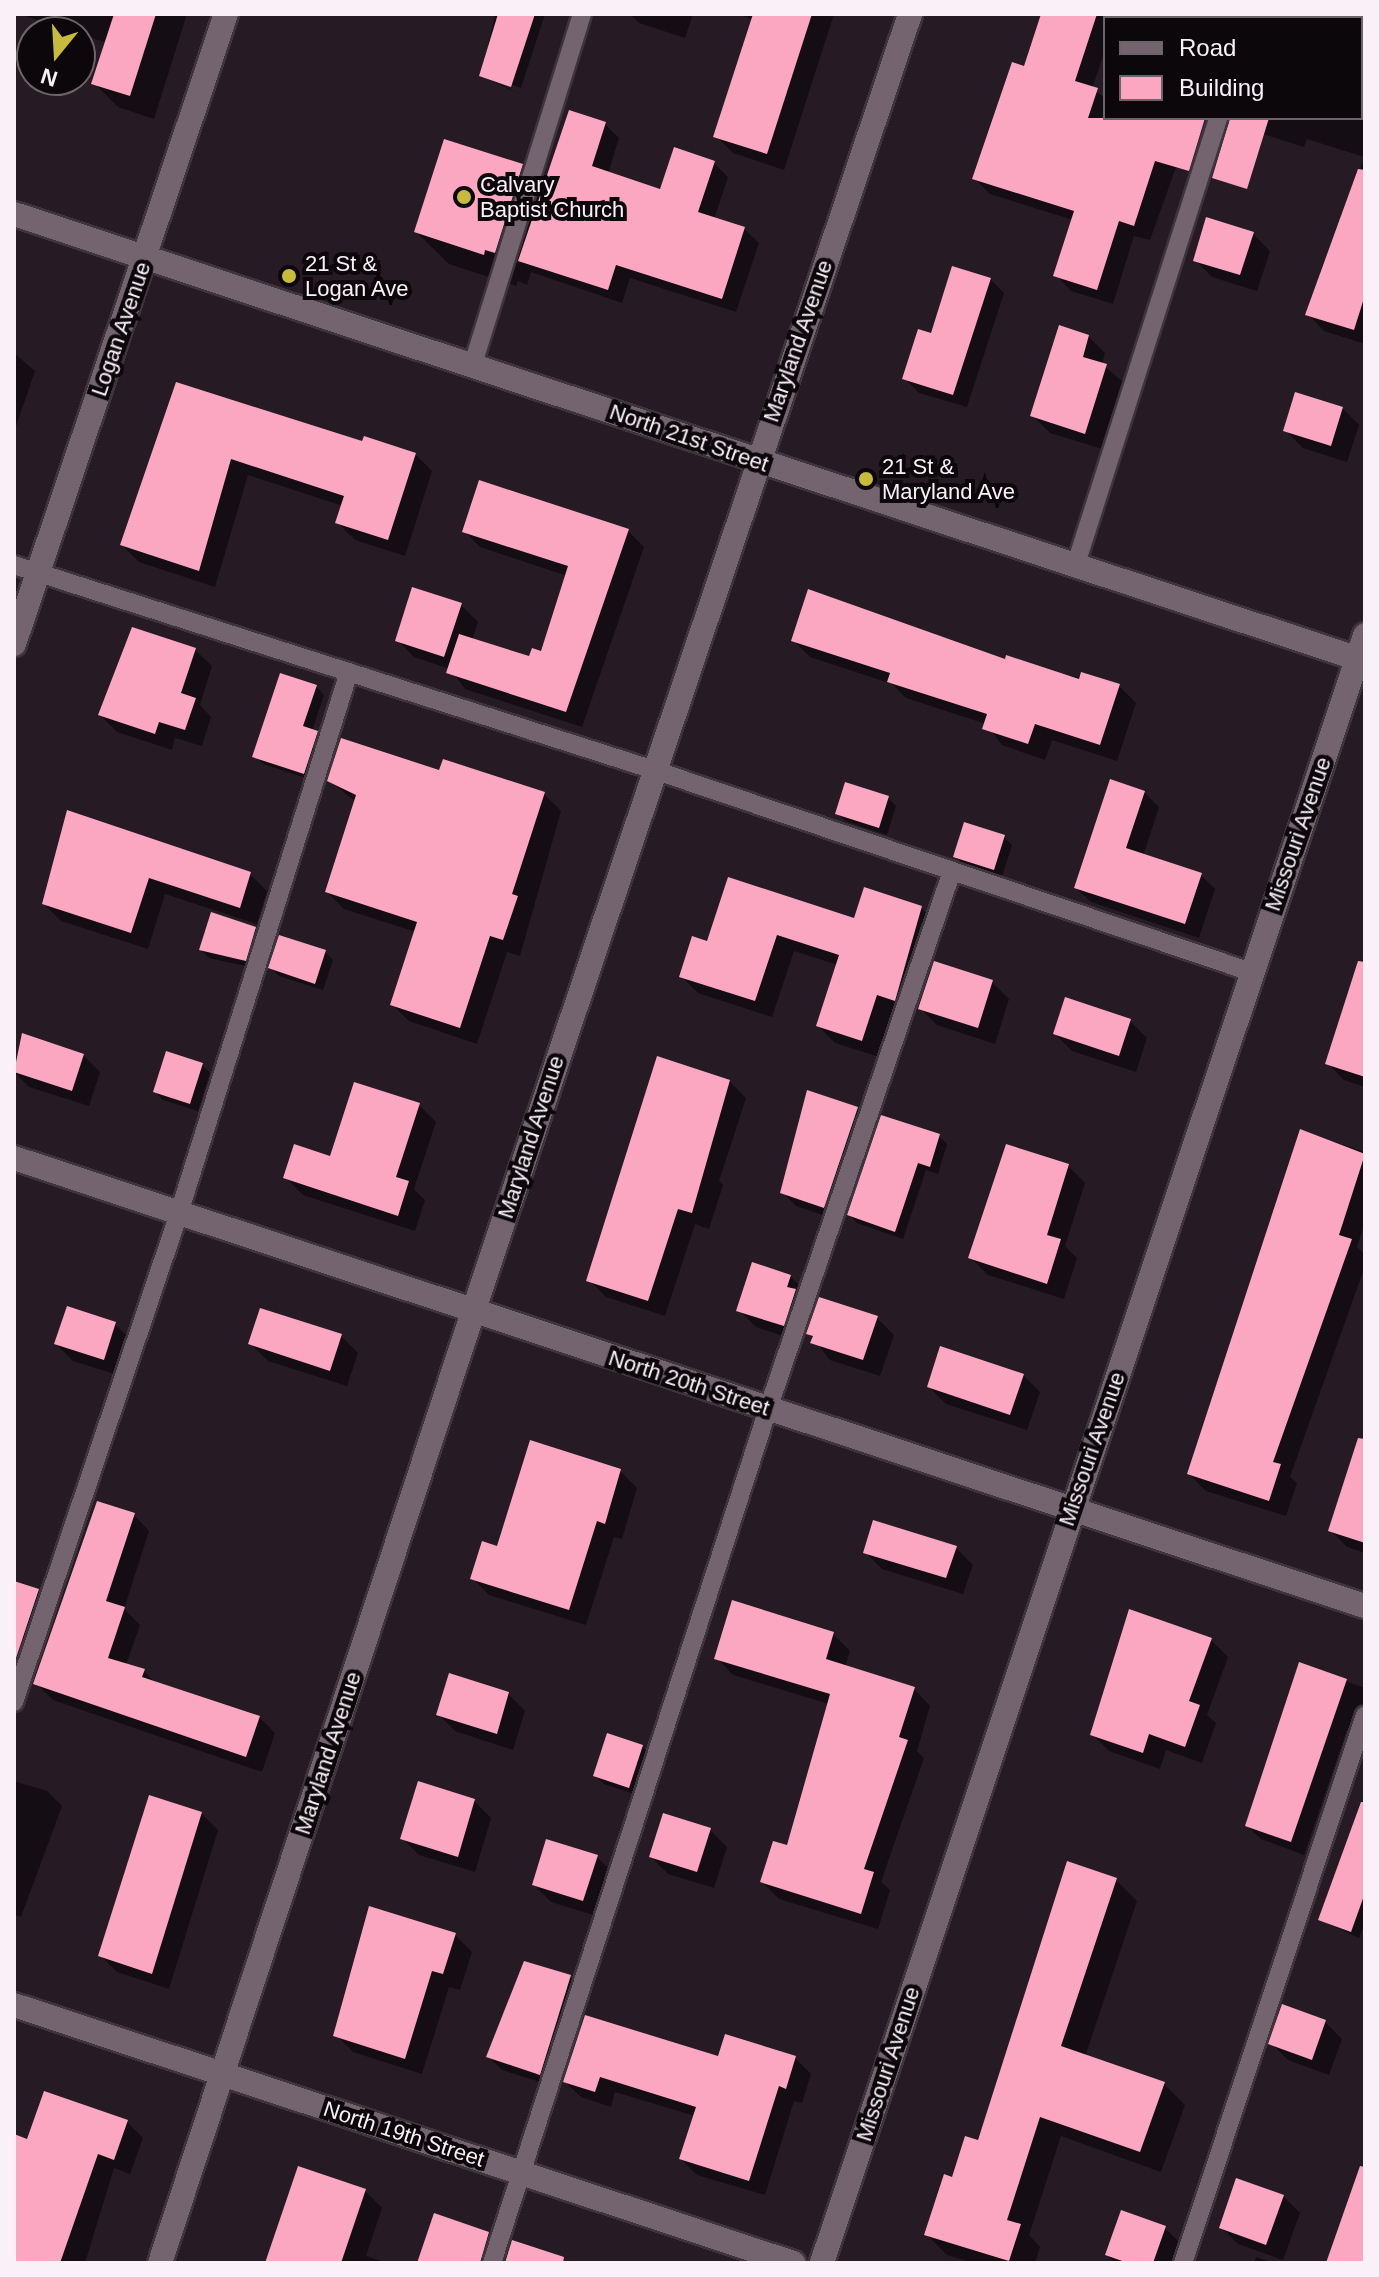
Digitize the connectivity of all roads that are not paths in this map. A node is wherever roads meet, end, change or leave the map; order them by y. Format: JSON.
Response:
{"nodes":[{"id":1,"x":226,"y":14,"type":"edge"},
{"id":2,"x":582,"y":14,"type":"edge"},
{"id":3,"x":910,"y":14,"type":"edge"},
{"id":4,"x":1217,"y":120,"type":"edge"},
{"id":5,"x":14,"y":214,"type":"edge"},
{"id":6,"x":145,"y":258,"type":"junction"},
{"id":7,"x":473,"y":364,"type":"junction"},
{"id":8,"x":757,"y":462,"type":"junction"},
{"id":9,"x":14,"y":565,"type":"edge"},
{"id":10,"x":1075,"y":567,"type":"junction"},
{"id":11,"x":38,"y":572,"type":"junction"},
{"id":12,"x":1365,"y":635,"type":"edge"},
{"id":13,"x":14,"y":644,"type":"edge"},
{"id":14,"x":1361,"y":660,"type":"edge"},
{"id":15,"x":349,"y":672,"type":"junction"},
{"id":16,"x":654,"y":770,"type":"junction"},
{"id":17,"x":951,"y":874,"type":"junction"},
{"id":18,"x":1251,"y":972,"type":"junction"},
{"id":19,"x":14,"y":1158,"type":"edge"},
{"id":20,"x":179,"y":1213,"type":"junction"},
{"id":21,"x":473,"y":1312,"type":"junction"},
{"id":22,"x":768,"y":1409,"type":"junction"},
{"id":23,"x":1071,"y":1511,"type":"junction"},
{"id":24,"x":1365,"y":1606,"type":"edge"},
{"id":25,"x":14,"y":1702,"type":"edge"},
{"id":26,"x":1365,"y":1715,"type":"edge"},
{"id":27,"x":14,"y":2005,"type":"edge"},
{"id":28,"x":223,"y":2074,"type":"junction"},
{"id":29,"x":521,"y":2172,"type":"junction"},
{"id":30,"x":160,"y":2263,"type":"edge"},
{"id":31,"x":492,"y":2263,"type":"edge"},
{"id":32,"x":793,"y":2263,"type":"edge"},
{"id":33,"x":822,"y":2263,"type":"edge"},
{"id":34,"x":1183,"y":2263,"type":"edge"}],
"edges":[{"from":1,"to":6,"type":"street","name":"Logan Avenue"},
{"from":2,"to":7,"type":"lane"},
{"from":3,"to":8,"type":"street","name":"Maryland Avenue"},
{"from":4,"to":10,"type":"lane"},
{"from":5,"to":6,"type":"street","name":"North 21st Street"},
{"from":6,"to":7,"type":"street","name":"North 21st Street"},
{"from":6,"to":11,"type":"street","name":"Logan Avenue"},
{"from":7,"to":8,"type":"street","name":"North 21st Street"},
{"from":8,"to":10,"type":"street","name":"North 21st Street"},
{"from":8,"to":16,"type":"street","name":"Maryland Avenue"},
{"from":9,"to":11,"type":"lane"},
{"from":10,"to":14,"type":"street","name":"North 21st Street"},
{"from":11,"to":13,"type":"street","name":"Logan Avenue"},
{"from":11,"to":15,"type":"lane"},
{"from":12,"to":14,"type":"street","name":"Missouri Avenue"},
{"from":14,"to":18,"type":"street","name":"Missouri Avenue"},
{"from":15,"to":16,"type":"lane"},
{"from":15,"to":20,"type":"lane"},
{"from":16,"to":17,"type":"lane"},
{"from":16,"to":21,"type":"street","name":"Maryland Avenue"},
{"from":17,"to":18,"type":"lane"},
{"from":17,"to":22,"type":"lane"},
{"from":18,"to":23,"type":"street","name":"Missouri Avenue"},
{"from":19,"to":20,"type":"street","name":"North 20th Street"},
{"from":20,"to":21,"type":"street","name":"North 20th Street"},
{"from":20,"to":25,"type":"lane"},
{"from":21,"to":22,"type":"street","name":"North 20th Street"},
{"from":21,"to":28,"type":"street","name":"Maryland Avenue"},
{"from":22,"to":23,"type":"street","name":"North 20th Street"},
{"from":22,"to":29,"type":"lane"},
{"from":23,"to":24,"type":"street","name":"North 20th Street"},
{"from":23,"to":33,"type":"street","name":"Missouri Avenue"},
{"from":26,"to":34,"type":"lane"},
{"from":27,"to":28,"type":"street","name":"North 19th Street"},
{"from":28,"to":29,"type":"street","name":"North 19th Street"},
{"from":28,"to":30,"type":"street","name":"Maryland Avenue"},
{"from":29,"to":31,"type":"lane"},
{"from":29,"to":32,"type":"street","name":"North 19th Street"}]}
